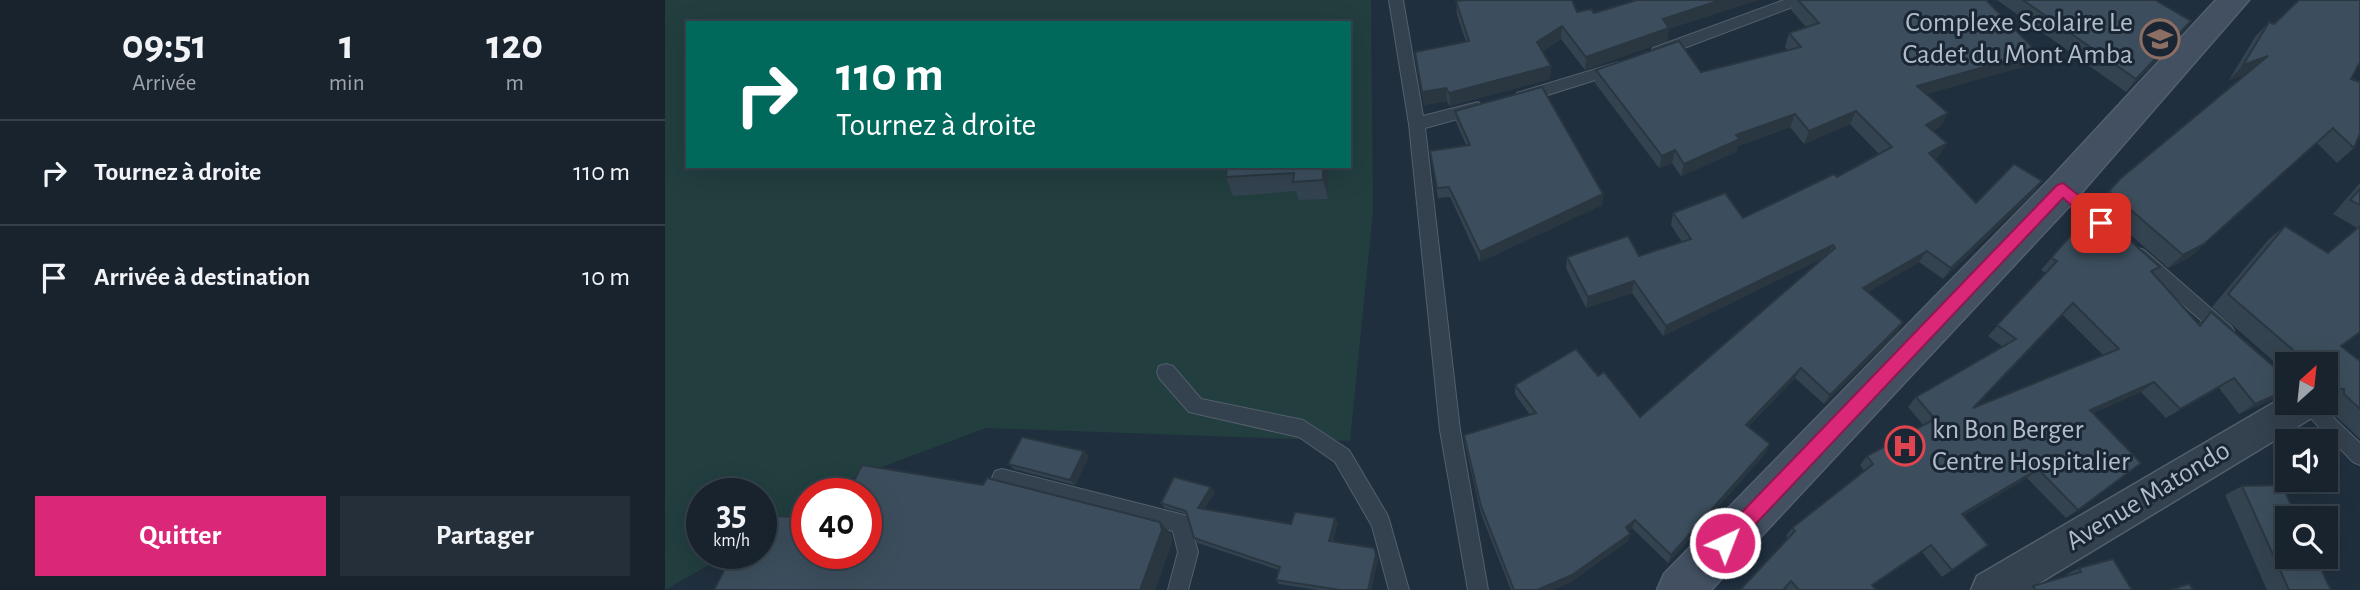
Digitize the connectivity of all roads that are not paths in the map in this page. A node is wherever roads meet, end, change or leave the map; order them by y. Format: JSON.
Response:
{"nodes":[{"id":1,"x":1396,"y":0,"type":"edge"},
{"id":2,"x":1798,"y":0,"type":"edge"},
{"id":3,"x":2234,"y":0,"type":"edge"},
{"id":4,"x":1417,"y":124,"type":"junction"},
{"id":5,"x":2063,"y":189,"type":"junction"},
{"id":6,"x":2235,"y":341,"type":"edge"},
{"id":7,"x":1166,"y":372,"type":"dead end"},
{"id":8,"x":2284,"y":415,"type":"edge"},
{"id":9,"x":2317,"y":415,"type":"edge"},
{"id":10,"x":2360,"y":456,"type":"edge"},
{"id":11,"x":1002,"y":478,"type":"dead end"},
{"id":12,"x":1686,"y":587,"type":"edge"},
{"id":13,"x":1178,"y":590,"type":"edge"},
{"id":14,"x":1399,"y":590,"type":"edge"},
{"id":15,"x":1478,"y":590,"type":"edge"},
{"id":16,"x":1991,"y":590,"type":"edge"}],
"edges":[{"from":1,"to":4,"type":"lane"},
{"from":2,"to":4,"type":"lane"},
{"from":3,"to":5,"type":"street"},
{"from":4,"to":15,"type":"lane"},
{"from":5,"to":6,"type":"lane"},
{"from":5,"to":12,"type":"street"},
{"from":7,"to":14,"type":"lane"},
{"from":8,"to":16,"type":"street","name":"Avenue Matondo"},
{"from":9,"to":10,"type":"lane"},
{"from":11,"to":13,"type":"lane"}]}
